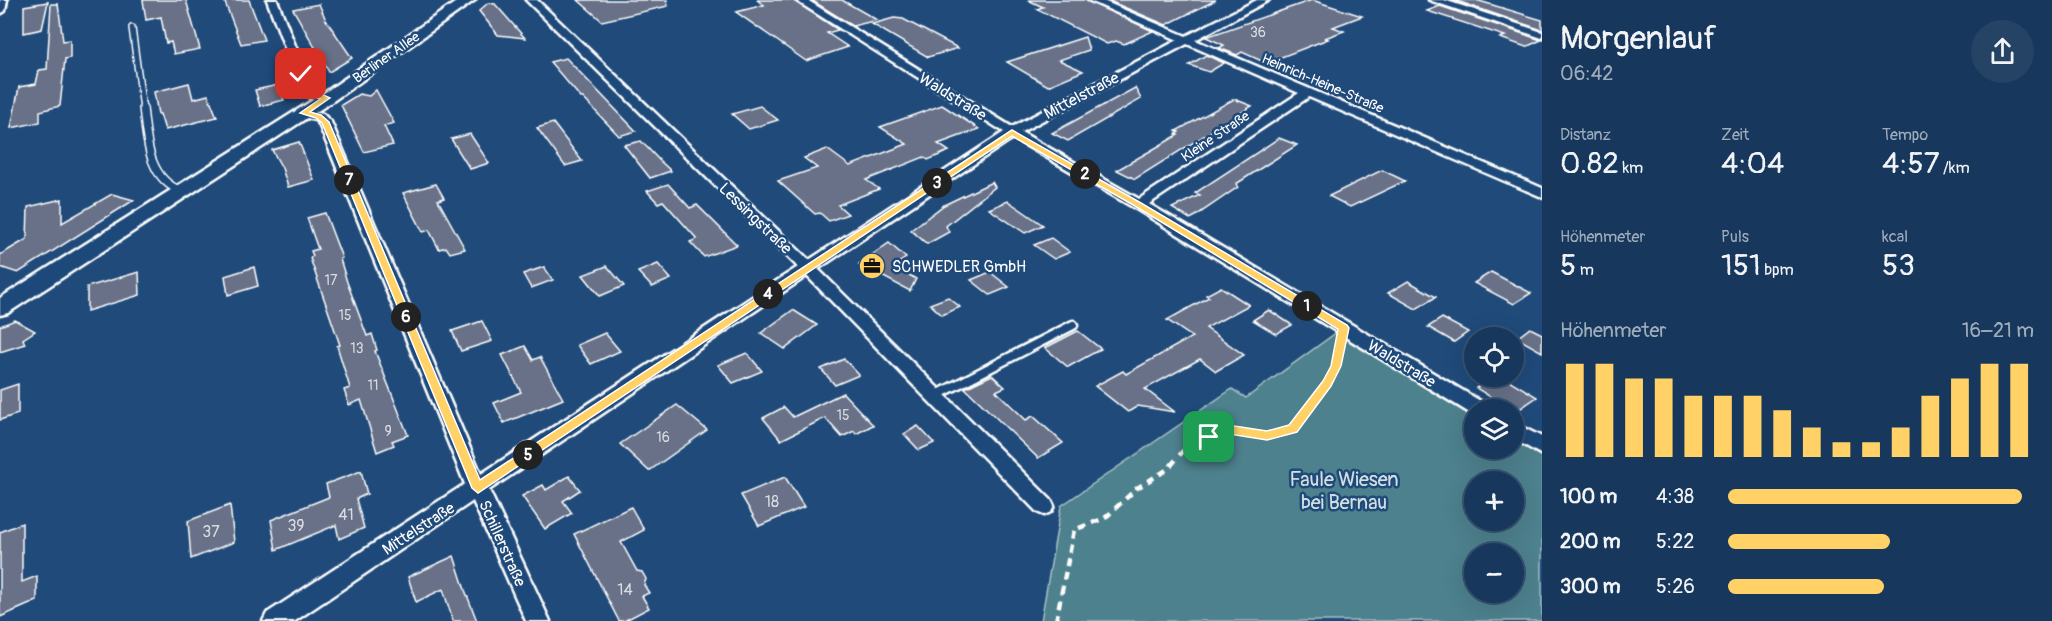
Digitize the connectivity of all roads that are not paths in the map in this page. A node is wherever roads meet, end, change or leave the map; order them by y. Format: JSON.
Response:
{"nodes":[{"id":1,"x":2,"y":0,"type":"edge"},
{"id":2,"x":272,"y":0,"type":"edge"},
{"id":3,"x":468,"y":0,"type":"edge"},
{"id":4,"x":531,"y":0,"type":"edge"},
{"id":5,"x":800,"y":0,"type":"edge"},
{"id":6,"x":1093,"y":0,"type":"edge"},
{"id":7,"x":1264,"y":0,"type":"edge"},
{"id":8,"x":1434,"y":0,"type":"edge"},
{"id":9,"x":0,"y":11,"type":"edge"},
{"id":10,"x":132,"y":28,"type":"dead end"},
{"id":11,"x":1542,"y":35,"type":"edge"},
{"id":12,"x":1185,"y":40,"type":"junction"},
{"id":13,"x":1308,"y":92,"type":"junction"},
{"id":14,"x":327,"y":98,"type":"junction"},
{"id":15,"x":304,"y":113,"type":"junction"},
{"id":16,"x":1012,"y":132,"type":"junction"},
{"id":17,"x":182,"y":191,"type":"junction"},
{"id":18,"x":1542,"y":193,"type":"edge"},
{"id":19,"x":1138,"y":204,"type":"junction"},
{"id":20,"x":808,"y":268,"type":"junction"},
{"id":21,"x":0,"y":308,"type":"edge"},
{"id":22,"x":1073,"y":325,"type":"dead end"},
{"id":23,"x":935,"y":396,"type":"junction"},
{"id":24,"x":1464,"y":400,"type":"edge"},
{"id":25,"x":1524,"y":436,"type":"edge"},
{"id":26,"x":1542,"y":447,"type":"edge"},
{"id":27,"x":478,"y":488,"type":"junction"},
{"id":28,"x":1044,"y":506,"type":"dead end"},
{"id":29,"x":275,"y":621,"type":"edge"},
{"id":30,"x":538,"y":621,"type":"edge"}],
"edges":[{"from":1,"to":9,"type":"street"},
{"from":2,"to":14,"type":"street"},
{"from":3,"to":14,"type":"street","name":"Berliner Allee"},
{"from":4,"to":20,"type":"street","name":"Lessingstraße"},
{"from":5,"to":16,"type":"street","name":"Waldstraße"},
{"from":6,"to":12,"type":"street","name":"Heinrich-Heine-Straße"},
{"from":7,"to":12,"type":"street","name":"Mittelstraße"},
{"from":8,"to":11,"type":"street"},
{"from":10,"to":17,"type":"lane"},
{"from":12,"to":13,"type":"street","name":"Heinrich-Heine-Straße"},
{"from":12,"to":16,"type":"street","name":"Mittelstraße"},
{"from":13,"to":18,"type":"street","name":"Heinrich-Heine-Straße"},
{"from":13,"to":19,"type":"street","name":"Kleine Straße"},
{"from":14,"to":15,"type":"street","name":"Berliner Allee"},
{"from":15,"to":17,"type":"street","name":"Berliner Allee"},
{"from":15,"to":27,"type":"street","name":"Schillerstraße"},
{"from":16,"to":19,"type":"street","name":"Waldstraße"},
{"from":16,"to":20,"type":"street","name":"Mittelstraße"},
{"from":17,"to":21,"type":"street","name":"Berliner Allee"},
{"from":19,"to":24,"type":"street","name":"Waldstraße"},
{"from":20,"to":23,"type":"street","name":"Lessingstraße"},
{"from":20,"to":27,"type":"street","name":"Mittelstraße"},
{"from":22,"to":23,"type":"lane"},
{"from":23,"to":28,"type":"street","name":"Lessingstraße"},
{"from":25,"to":26,"type":"street"},
{"from":27,"to":29,"type":"street","name":"Mittelstraße"},
{"from":27,"to":30,"type":"street","name":"Schillerstraße"}]}
